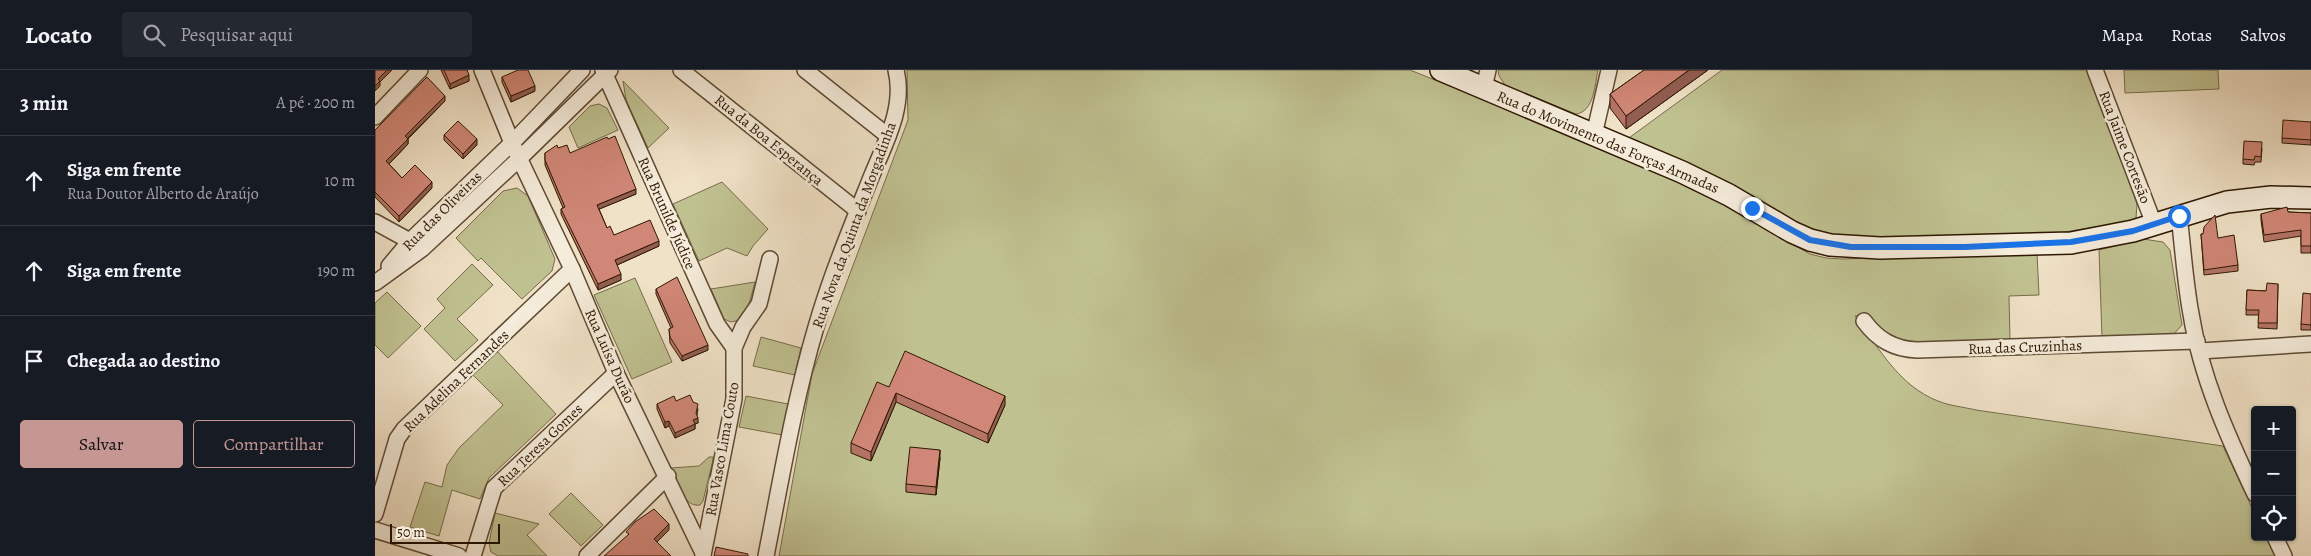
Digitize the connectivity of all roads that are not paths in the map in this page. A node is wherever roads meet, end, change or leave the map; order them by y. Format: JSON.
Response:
{"nodes":[{"id":1,"x":420,"y":70,"type":"edge"},
{"id":2,"x":482,"y":70,"type":"edge"},
{"id":3,"x":582,"y":70,"type":"edge"},
{"id":4,"x":681,"y":70,"type":"edge"},
{"id":5,"x":805,"y":70,"type":"edge"},
{"id":6,"x":896,"y":70,"type":"edge"},
{"id":7,"x":1441,"y":70,"type":"edge"},
{"id":8,"x":1609,"y":70,"type":"edge"},
{"id":9,"x":2095,"y":70,"type":"edge"},
{"id":10,"x":606,"y":72,"type":"edge"},
{"id":11,"x":1486,"y":79,"type":"edge"},
{"id":12,"x":375,"y":117,"type":"edge"},
{"id":13,"x":1594,"y":135,"type":"junction"},
{"id":14,"x":888,"y":136,"type":"junction"},
{"id":15,"x":513,"y":143,"type":"junction"},
{"id":16,"x":520,"y":158,"type":"junction"},
{"id":17,"x":2311,"y":198,"type":"edge"},
{"id":18,"x":858,"y":211,"type":"junction"},
{"id":19,"x":2179,"y":216,"type":"junction"},
{"id":20,"x":375,"y":222,"type":"edge"},
{"id":21,"x":2155,"y":224,"type":"junction"},
{"id":22,"x":416,"y":245,"type":"junction"},
{"id":23,"x":770,"y":259,"type":"dead end"},
{"id":24,"x":572,"y":270,"type":"junction"},
{"id":25,"x":375,"y":283,"type":"edge"},
{"id":26,"x":1864,"y":321,"type":"dead end"},
{"id":27,"x":2311,"y":344,"type":"edge"},
{"id":28,"x":2198,"y":346,"type":"junction"},
{"id":29,"x":734,"y":348,"type":"junction"},
{"id":30,"x":615,"y":373,"type":"junction"},
{"id":31,"x":667,"y":476,"type":"junction"},
{"id":32,"x":2251,"y":485,"type":"edge"},
{"id":33,"x":375,"y":514,"type":"edge"},
{"id":34,"x":375,"y":530,"type":"edge"},
{"id":35,"x":2277,"y":541,"type":"edge"},
{"id":36,"x":703,"y":554,"type":"edge"},
{"id":37,"x":459,"y":556,"type":"edge"},
{"id":38,"x":473,"y":556,"type":"edge"},
{"id":39,"x":587,"y":556,"type":"edge"},
{"id":40,"x":766,"y":556,"type":"edge"},
{"id":41,"x":2284,"y":556,"type":"edge"}],
"edges":[{"from":1,"to":12,"type":"street"},
{"from":2,"to":15,"type":"street"},
{"from":3,"to":15,"type":"street","name":"Rua das Oliveiras"},
{"from":4,"to":18,"type":"street","name":"Rua da Boa Esperança"},
{"from":5,"to":14,"type":"street"},
{"from":6,"to":14,"type":"street","name":"Rua Nova da Quinta da Morgadinha"},
{"from":7,"to":11,"type":"main road","name":"Rua do Movimento das Forças Armadas"},
{"from":8,"to":13,"type":"street"},
{"from":9,"to":21,"type":"street","name":"Rua Jaime Cortesão"},
{"from":10,"to":16,"type":"street","name":"Rua das Oliveiras"},
{"from":10,"to":29,"type":"street","name":"Rua Brunilde Júdice"},
{"from":11,"to":13,"type":"main road","name":"Rua do Movimento das Forças Armadas"},
{"from":13,"to":21,"type":"main road","name":"Rua do Movimento das Forças Armadas"},
{"from":14,"to":18,"type":"street","name":"Rua Nova da Quinta da Morgadinha"},
{"from":15,"to":16,"type":"street"},
{"from":15,"to":22,"type":"street","name":"Rua das Oliveiras"},
{"from":16,"to":22,"type":"street","name":"Rua das Oliveiras"},
{"from":16,"to":24,"type":"street","name":"Rua Luísa Durão"},
{"from":17,"to":19,"type":"main road","name":"Rua do Movimento das Forças Armadas"},
{"from":18,"to":40,"type":"street","name":"Rua Nova da Quinta da Morgadinha"},
{"from":19,"to":21,"type":"main road","name":"Rua do Movimento das Forças Armadas"},
{"from":19,"to":28,"type":"street"},
{"from":20,"to":22,"type":"street"},
{"from":22,"to":25,"type":"street","name":"Rua das Oliveiras"},
{"from":23,"to":29,"type":"street","name":"Rua Vasco Lima Couto"},
{"from":24,"to":30,"type":"street","name":"Rua Luísa Durão"},
{"from":24,"to":33,"type":"street","name":"Rua Adelina Fernandes"},
{"from":26,"to":28,"type":"street","name":"Rua das Cruzinhas"},
{"from":27,"to":28,"type":"street","name":"Rua das Cruzinhas"},
{"from":28,"to":32,"type":"street"},
{"from":29,"to":36,"type":"street","name":"Rua Vasco Lima Couto"},
{"from":30,"to":31,"type":"street","name":"Rua Luísa Durão"},
{"from":30,"to":38,"type":"street","name":"Rua Teresa Gomes"},
{"from":31,"to":36,"type":"street","name":"Rua Luísa Durão"},
{"from":31,"to":39,"type":"street"},
{"from":34,"to":37,"type":"street"},
{"from":35,"to":41,"type":"street"}]}
